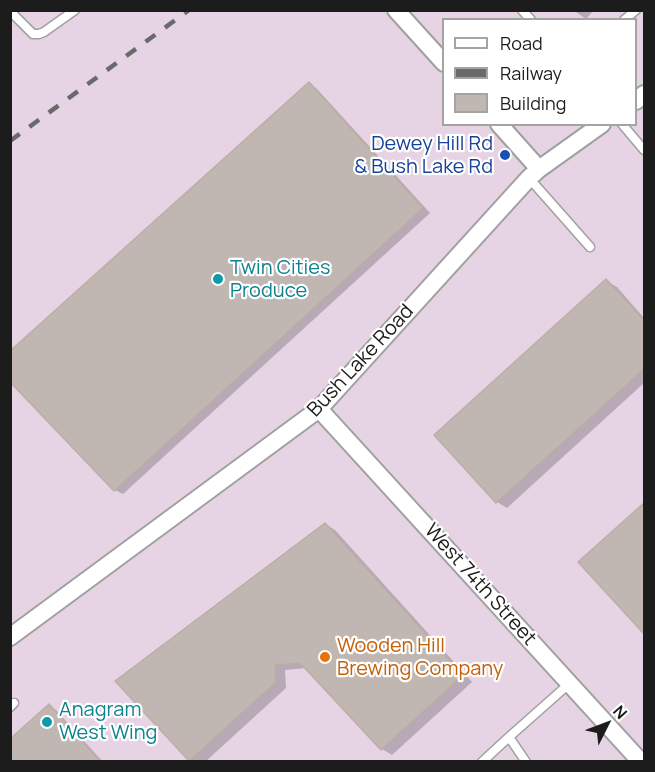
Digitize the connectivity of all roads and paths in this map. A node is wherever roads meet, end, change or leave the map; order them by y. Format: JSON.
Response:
{"nodes":[{"id":1,"x":75,"y":10,"type":"edge"},
{"id":2,"x":396,"y":10,"type":"edge"},
{"id":3,"x":10,"y":11,"type":"edge"},
{"id":4,"x":442,"y":61,"type":"edge"},
{"id":5,"x":500,"y":126,"type":"edge"},
{"id":6,"x":599,"y":126,"type":"edge"},
{"id":7,"x":624,"y":126,"type":"edge"},
{"id":8,"x":645,"y":150,"type":"edge"},
{"id":9,"x":534,"y":173,"type":"junction"},
{"id":10,"x":590,"y":247,"type":"dead end"},
{"id":11,"x":320,"y":409,"type":"junction"},
{"id":12,"x":10,"y":638,"type":"edge"},
{"id":13,"x":570,"y":683,"type":"junction"},
{"id":14,"x":509,"y":738,"type":"junction"},
{"id":15,"x":482,"y":762,"type":"edge"},
{"id":16,"x":526,"y":762,"type":"edge"},
{"id":17,"x":641,"y":762,"type":"edge"}],
"edges":[{"from":1,"to":3,"type":"lane"},
{"from":2,"to":4,"type":"street"},
{"from":5,"to":9,"type":"street"},
{"from":6,"to":9,"type":"street","name":"Bush Lake Road"},
{"from":7,"to":8,"type":"lane"},
{"from":9,"to":10,"type":"lane"},
{"from":9,"to":11,"type":"street","name":"Bush Lake Road"},
{"from":11,"to":12,"type":"street","name":"Bush Lake Road"},
{"from":11,"to":13,"type":"street","name":"West 74th Street"},
{"from":13,"to":14,"type":"lane"},
{"from":13,"to":17,"type":"street","name":"West 74th Street"},
{"from":14,"to":15,"type":"lane"},
{"from":14,"to":16,"type":"lane"}]}
